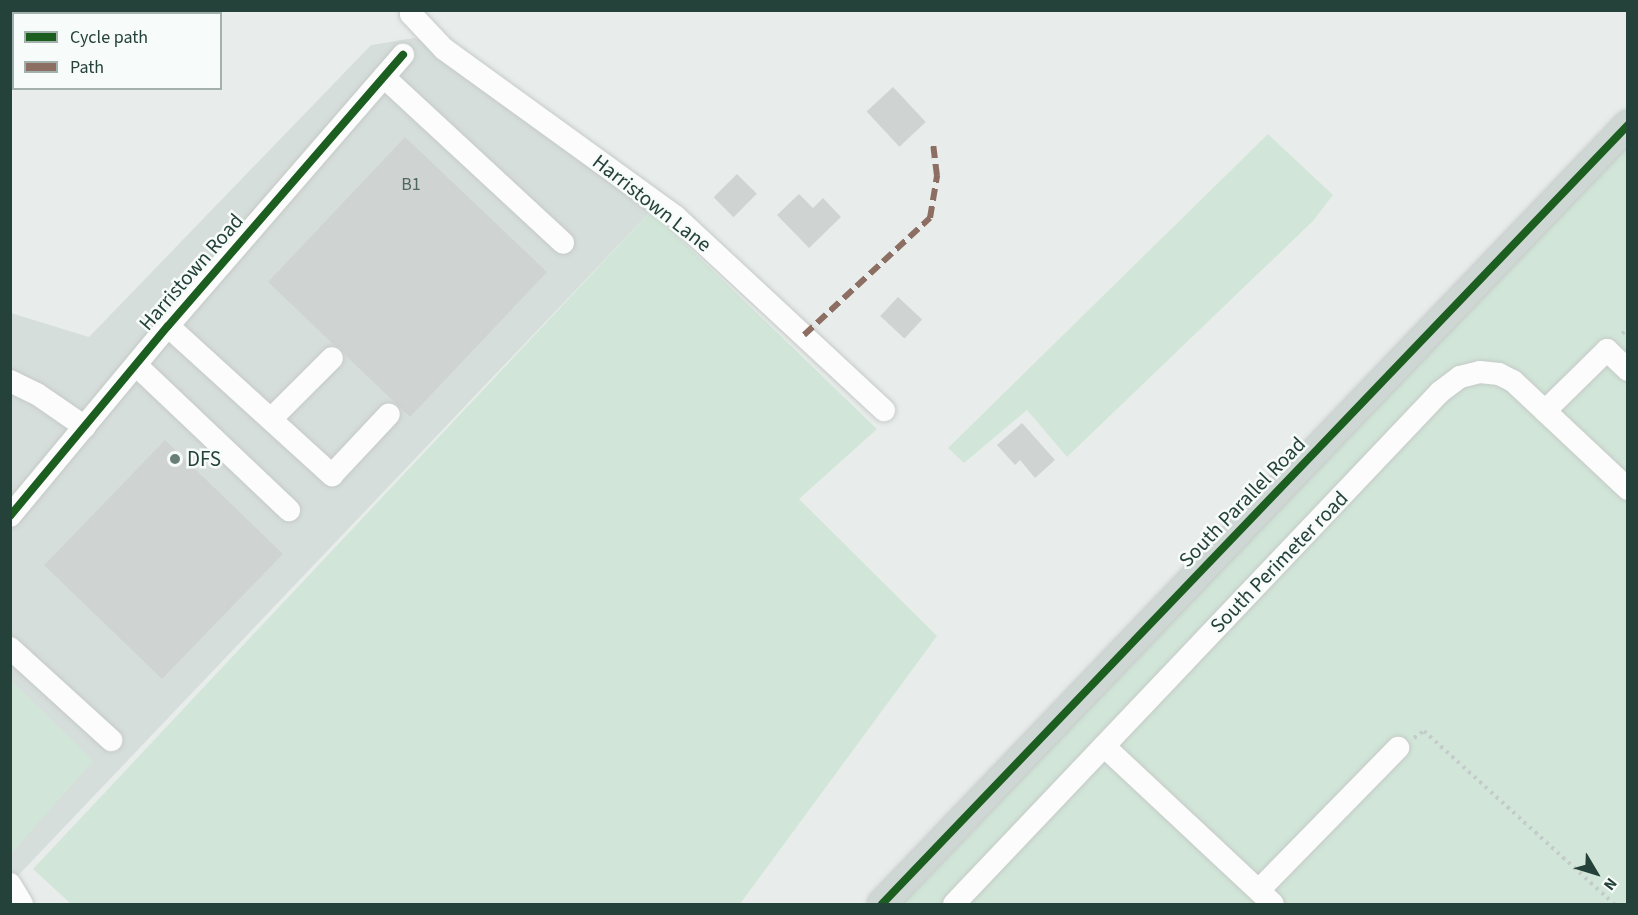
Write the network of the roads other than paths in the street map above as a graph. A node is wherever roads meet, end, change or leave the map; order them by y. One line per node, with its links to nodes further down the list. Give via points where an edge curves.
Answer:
1 (412, 12): 11 (street, Harristown Lane, via 444,49 676,217)
2 (403, 55): 3 (street, Harristown Road)
3 (384, 77): 5 (street); 6 (street, Harristown Road)
4 (1628, 125): 26 (main road, South Parallel Road)
5 (563, 243)
6 (168, 326): 8 (street, Harristown Road); 14 (street)
7 (332, 358): 14 (street)
8 (136, 365): 15 (street, Harristown Road); 17 (street)
9 (1628, 370): 12 (street, via 1607,350)
10 (10, 381): 15 (street, via 37,394)
11 (885, 410)
12 (1545, 411): 16 (street, South Perimeter road); 21 (street, South Perimeter road, via 1513,381 1499,374 1480,372 1460,377)
13 (389, 414): 14 (street, via 333,475)
14 (270, 419)
15 (85, 427): 18 (street, Harristown Road)
16 (1628, 489)
17 (289, 510)
18 (10, 516)
19 (10, 648): 20 (street)
20 (111, 740)
21 (1104, 746): 24 (street); 27 (street, South Perimeter road)
22 (1398, 748): 24 (street)
23 (10, 884): 25 (street)
24 (1266, 897)
25 (22, 904)
26 (882, 904)
27 (954, 904)

